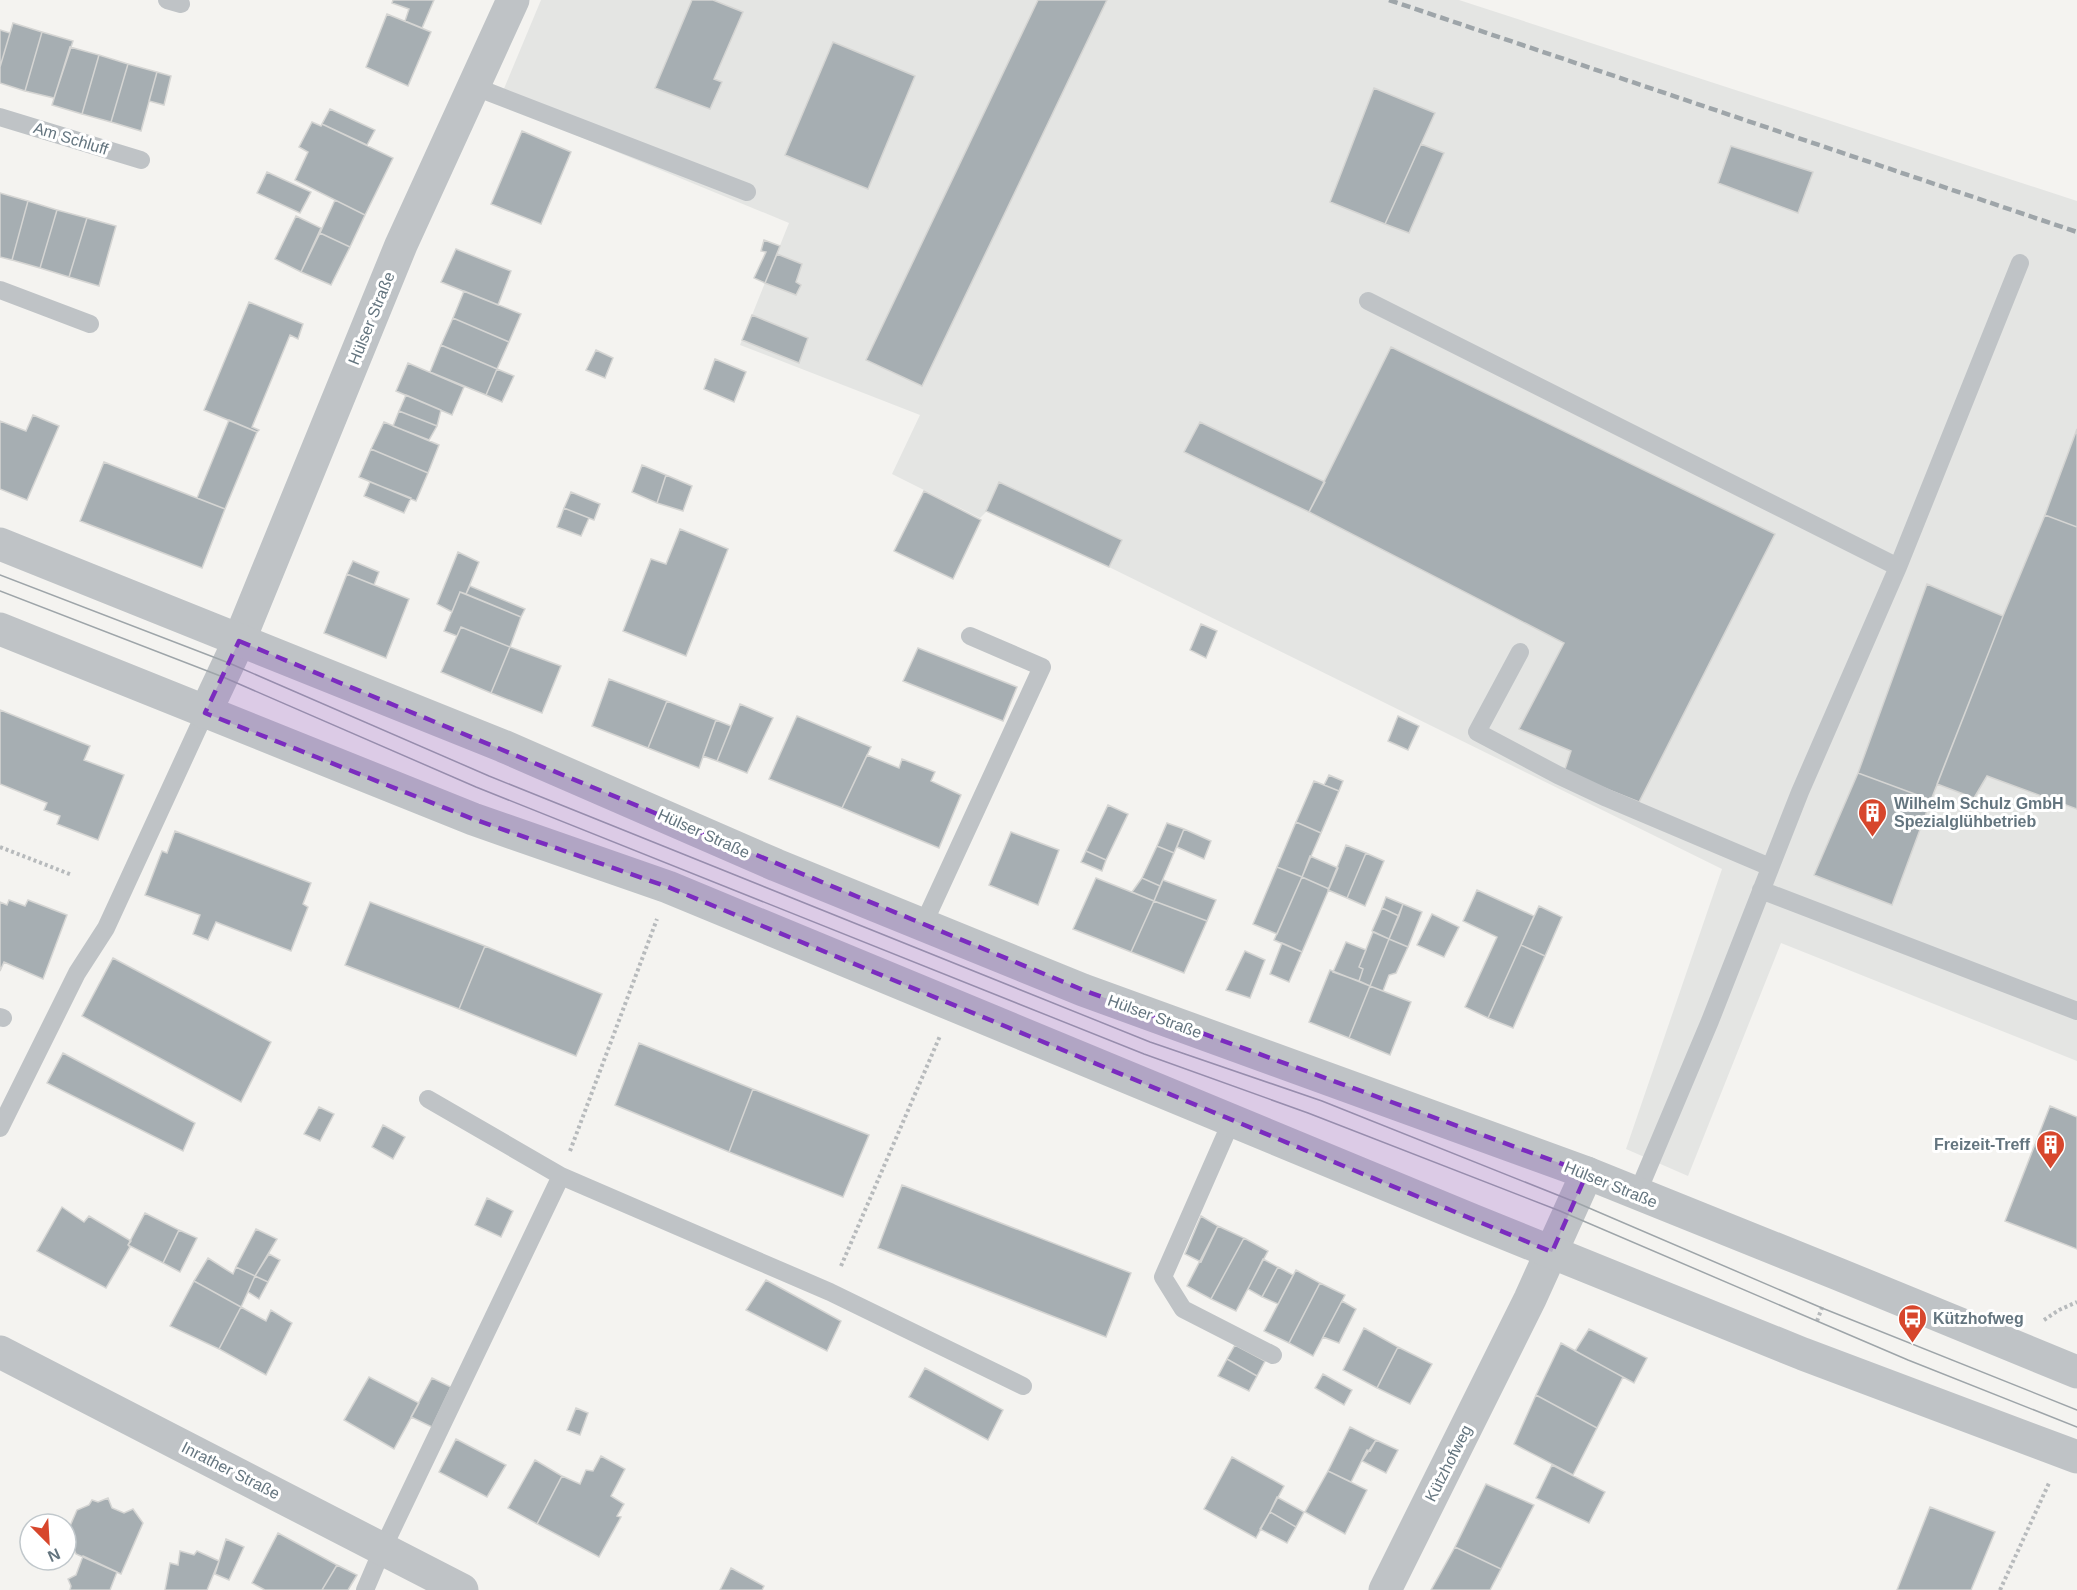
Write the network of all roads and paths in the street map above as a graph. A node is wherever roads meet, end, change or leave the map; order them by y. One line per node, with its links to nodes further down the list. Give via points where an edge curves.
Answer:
1 (513, 0): 2 (street, Hülser Straße)
2 (473, 86): 5 (lane); 14 (street, Hülser Straße, via 401,245)
3 (0, 117): 4 (lane, Am Schluff)
4 (141, 160)
5 (747, 192)
6 (2020, 263): 11 (lane)
7 (0, 290): 9 (lane)
8 (1368, 301): 11 (lane)
9 (90, 324)
10 (0, 544): 14 (street, Hülser Straße)
11 (1898, 567): 18 (lane)
12 (0, 629): 16 (street)
13 (970, 636): 22 (lane, via 1042,668)
14 (239, 641): 16 (street, Hülser Straße); 22 (street, Hülser Straße, via 503,746)
15 (1520, 652): 18 (lane, via 1477,732 1607,798)
16 (205, 713): 20 (street, via 473,819); 27 (lane, via 106,928 76,973)
17 (0, 847): 19 (path)
18 (1770, 867): 21 (lane)
19 (72, 875)
20 (668, 887): 23 (street); 29 (path)
21 (1761, 890): 24 (lane); 30 (lane)
22 (923, 925): 28 (street, Hülser Straße, via 1083,990)
23 (954, 1004): 26 (street); 33 (path)
24 (2077, 1011)
25 (428, 1100): 29 (lane)
26 (1232, 1120): 31 (street); 38 (lane, via 1163,1277 1183,1309)
27 (0, 1128)
28 (1587, 1173): 30 (street, Hülser Straße); 31 (street, Kützhofweg)
29 (561, 1176): 33 (lane); 42 (lane)
30 (1637, 1194): 32 (street, Hülser Straße)
31 (1552, 1252): 37 (street); 45 (street, Kützhofweg)
32 (1838, 1274): 37 (path); 39 (street, Hülser Straße)
33 (830, 1292): 40 (lane)
34 (2077, 1302): 35 (path)
35 (2044, 1320)
36 (0, 1352): 42 (street, Inrather Straße)
37 (1803, 1354): 41 (street)
38 (1273, 1355)
39 (2077, 1372)
40 (1023, 1386)
41 (2070, 1455): 46 (path)
42 (383, 1548): 43 (lane); 44 (street, Inrather Straße)
43 (365, 1590)
44 (462, 1590)
45 (1384, 1590)
46 (2000, 1590)

